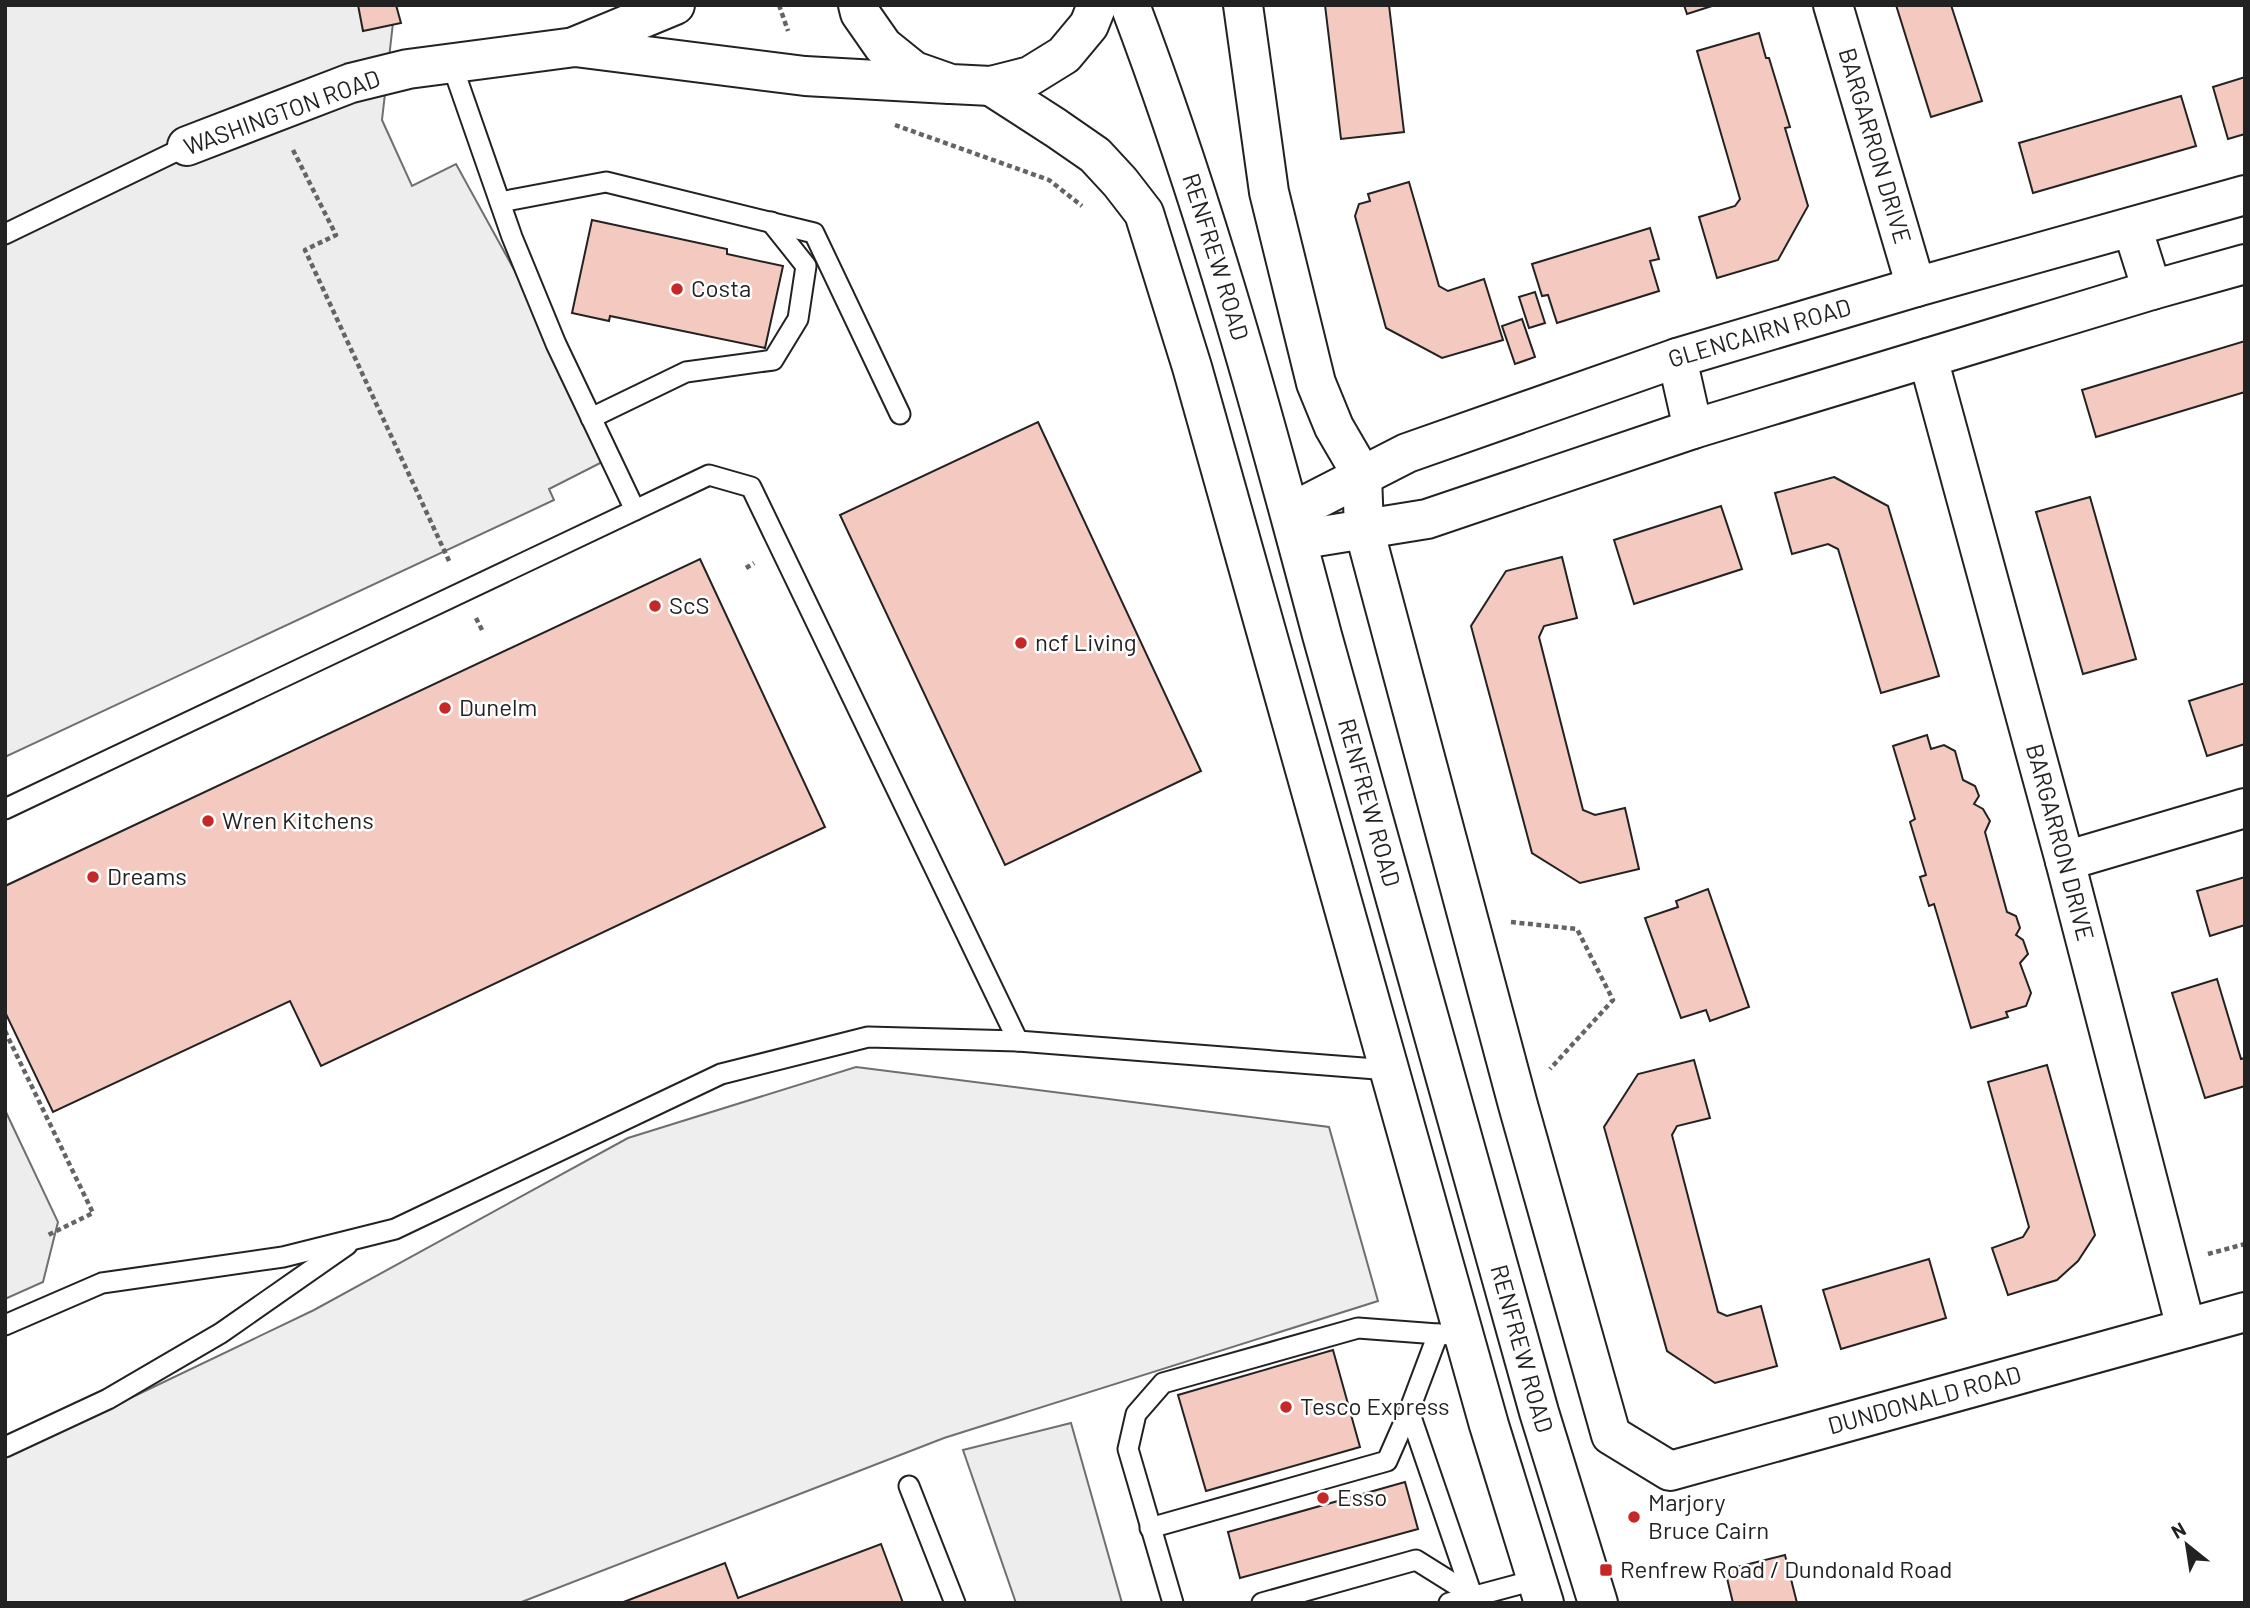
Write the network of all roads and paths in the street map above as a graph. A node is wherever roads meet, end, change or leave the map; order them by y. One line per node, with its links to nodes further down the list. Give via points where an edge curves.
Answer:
1 (675, 5): 7 (street, WASHINGTON ROAD)
2 (858, 5): 9 (street, via 883,46 914,71)
3 (1097, 5): 10 (street, via 1089,26 1064,55 1030,76)
4 (1130, 5): 30 (street, RENFREW ROAD, via 1219,268)
5 (1243, 5): 28 (street, via 1269,192 1310,358 1334,427)
6 (1833, 5): 21 (street, BARGARRON DRIVE)
7 (575, 47): 8 (street, WASHINGTON ROAD); 9 (street, WASHINGTON ROAD, via 806,76)
8 (451, 62): 12 (street, WASHINGTON ROAD, via 351,83); 15 (lane)
9 (951, 84): 10 (street, WASHINGTON ROAD)
10 (990, 86): 40 (street, via 1095,155 1144,212 1192,367)
11 (890, 123): 16 (path, via 1049,180)
12 (187, 146): 19 (lane, WASHINGTON ROAD)
13 (292, 148): 32 (path, via 336,234 305,250)
14 (2245, 195): 18 (street, GLENCAIRN ROAD)
15 (500, 202): 17 (lane, via 607,181); 26 (lane, via 556,344)
16 (1089, 212)
17 (771, 222): 25 (lane, via 814,233); 26 (lane, via 806,265 798,319 773,360 686,372)
18 (2132, 227): 21 (street, GLENCAIRN ROAD); 22 (street)
19 (5, 234)
20 (2245, 264): 22 (street)
21 (1916, 287): 23 (street, GLENCAIRN ROAD)
22 (2152, 290): 24 (street)
23 (1677, 358): 27 (street); 28 (street, GLENCAIRN ROAD, via 1407,453)
24 (1928, 358): 27 (street); 36 (street, BARGARRON DRIVE)
25 (900, 414)
26 (592, 418): 29 (lane)
27 (1693, 429): 31 (street, via 1427,519)
28 (1362, 475): 30 (street, GLENCAIRN ROAD); 31 (street)
29 (635, 510): 32 (lane); 39 (lane, via 709,475 751,487)
30 (1294, 526): 31 (street); 58 (street, RENFREW ROAD, via 1535,1398)
31 (1364, 529): 37 (street)
32 (464, 592): 33 (path); 35 (lane)
33 (482, 630)
34 (2245, 808): 36 (street)
35 (5, 809)
36 (2065, 861): 46 (street, BARGARRON DRIVE)
37 (1468, 918): 41 (street); 41 (path, via 1577,929 1613,1000)
38 (5, 1031): 42 (path, via 93,1213)
39 (1018, 1041): 40 (lane); 43 (lane, via 868,1037 720,1074 395,1229)
40 (1389, 1070): 47 (street)
41 (1518, 1105): 46 (street, DUNDONALD ROAD, via 1611,1435 1670,1471)
42 (48, 1235)
43 (356, 1239): 45 (lane, via 283,1257 102,1283); 49 (lane, via 221,1333 108,1399)
44 (2245, 1312): 46 (street, DUNDONALD ROAD)
45 (5, 1325)
46 (2186, 1328)
47 (1451, 1335): 48 (lane); 51 (lane, via 1357,1328 1163,1383 1136,1414 1128,1449); 52 (street)
48 (1409, 1411): 51 (lane, via 1387,1461); 53 (lane)
49 (5, 1447)
50 (909, 1486): 54 (lane)
51 (1150, 1528): 55 (lane)
52 (1539, 1592): 53 (lane)
53 (1472, 1595): 56 (lane, via 1416,1560); 57 (lane)
54 (955, 1603)
55 (1173, 1603)
56 (1262, 1603)
57 (1449, 1603)
58 (1598, 1603)

